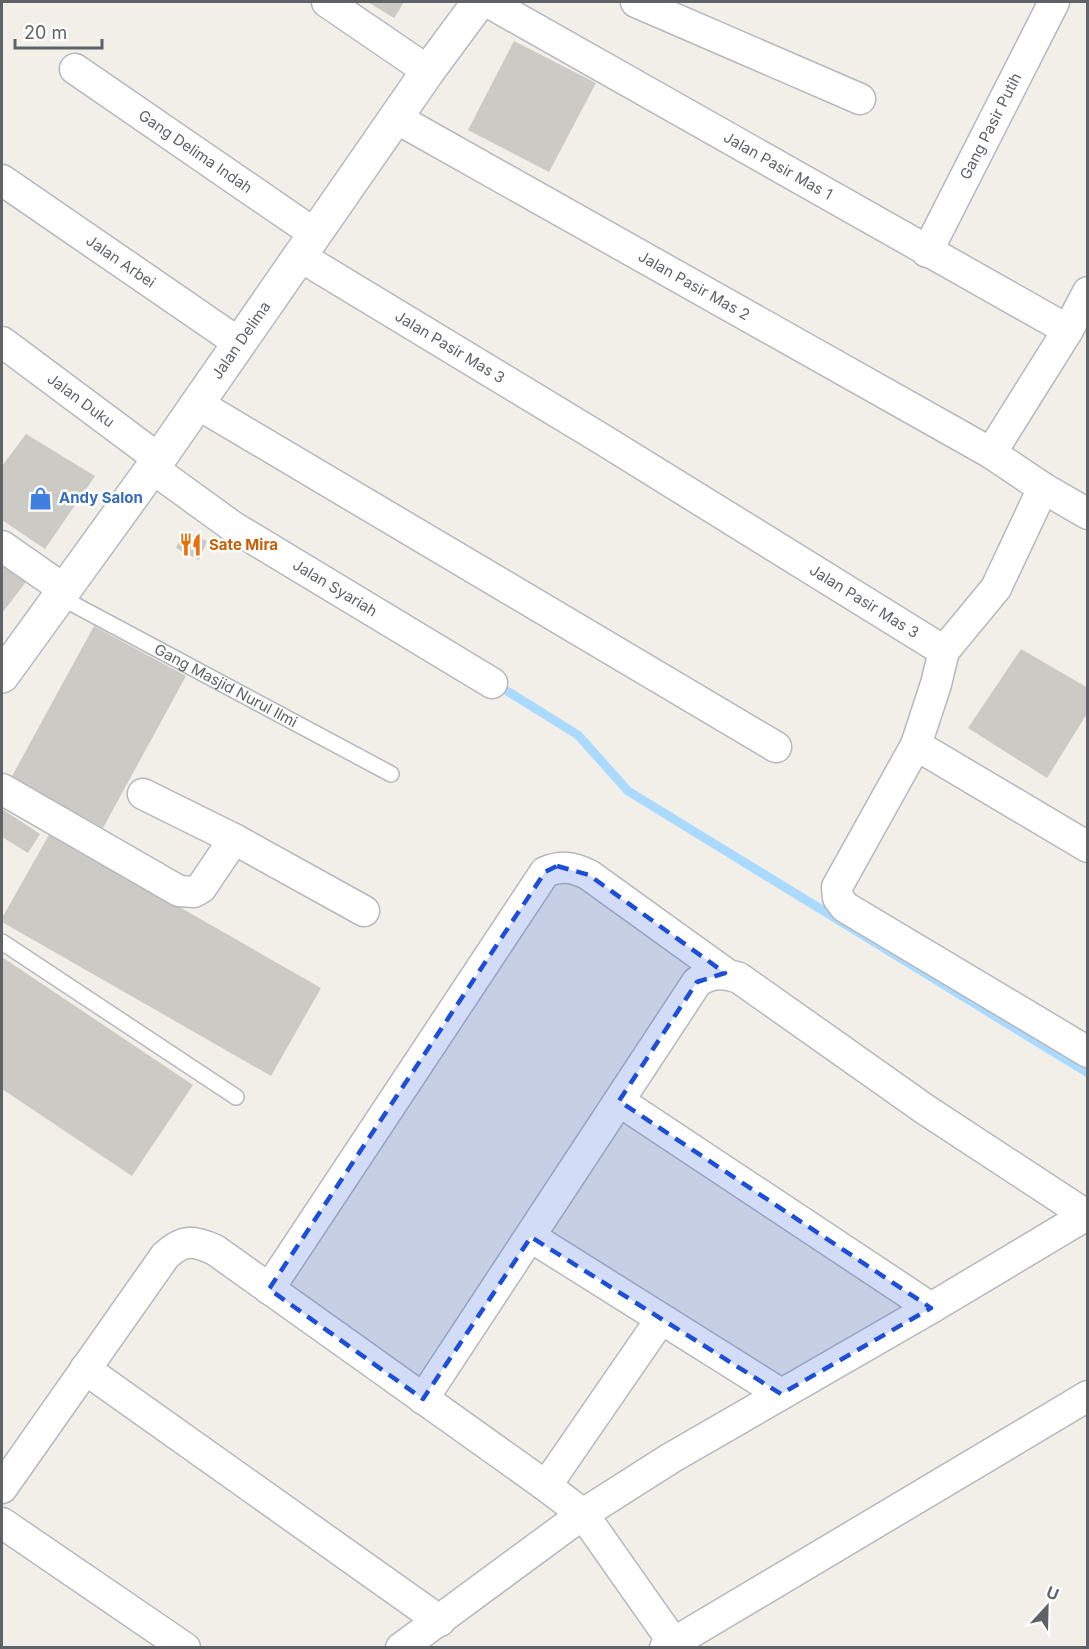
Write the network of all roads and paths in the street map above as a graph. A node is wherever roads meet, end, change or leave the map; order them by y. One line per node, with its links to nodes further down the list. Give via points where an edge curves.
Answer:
1 (327, 2): 7 (street)
2 (478, 2): 7 (main road, Jalan Delima)
3 (488, 2): 12 (street, Jalan Pasir Mas 1)
4 (636, 2): 8 (street)
5 (1054, 2): 12 (street, Gang Pasir Putih)
6 (75, 69): 11 (street, Gang Delima Indah)
7 (428, 70): 9 (main road, Jalan Delima)
8 (860, 99)
9 (396, 118): 11 (main road, Jalan Delima); 18 (street, Jalan Pasir Mas 2)
10 (2, 180): 16 (street, Jalan Arbei)
11 (308, 246): 16 (main road, Jalan Delima); 24 (street, Jalan Pasir Mas 3, via 605,441)
12 (927, 252): 14 (street, Jalan Pasir Mas 1)
13 (1088, 292): 14 (street)
14 (1068, 330): 18 (street)
15 (2, 342): 19 (street, Jalan Duku)
16 (239, 343): 17 (main road, Jalan Delima)
17 (196, 403): 19 (main road, Jalan Delima); 28 (street)
18 (991, 453): 20 (street, Jalan Pasir Mas 2)
19 (156, 464): 23 (main road, Jalan Delima); 26 (street, Jalan Syariah, via 232,526)
20 (1043, 488): 21 (street, Jalan Pasir Mas 2); 24 (street, via 996,588)
21 (1088, 514)
22 (2, 546): 23 (street)
23 (62, 594): 25 (main road, Jalan Delima); 29 (lane, Gang Masjid Nurul Ilmi)
24 (944, 651): 27 (street)
25 (2, 676)
26 (492, 683)
27 (916, 745): 33 (street); 37 (street, via 837,887 838,898 845,907)
28 (776, 747)
29 (391, 774)
30 (2, 789): 32 (street, via 187,893 207,883)
31 (143, 794): 32 (street)
32 (234, 839): 34 (street)
33 (1088, 847)
34 (364, 911)
35 (2, 942): 38 (lane)
36 (725, 973): 39 (street, via 708,975 697,982); 40 (street, via 752,987 926,1110); 42 (street, via 589,875 574,867 557,866 544,872)
37 (1088, 1052)
38 (236, 1098)
39 (619, 1101): 41 (street); 43 (street)
40 (1087, 1215): 43 (street)
41 (531, 1236): 44 (street); 48 (street)
42 (269, 1289): 45 (street, via 198,1243 176,1246); 48 (street)
43 (931, 1308): 46 (street)
44 (661, 1319): 46 (street); 49 (street)
45 (85, 1369): 50 (street); 53 (street)
46 (781, 1394): 51 (street)
47 (1088, 1396): 54 (street)
48 (423, 1399): 49 (street)
49 (546, 1486): 51 (street)
50 (2, 1488)
51 (583, 1514): 53 (street); 54 (street)
52 (2, 1523): 55 (street)
53 (440, 1621): 56 (street)
54 (669, 1645)
55 (186, 1647)
56 (401, 1647)

